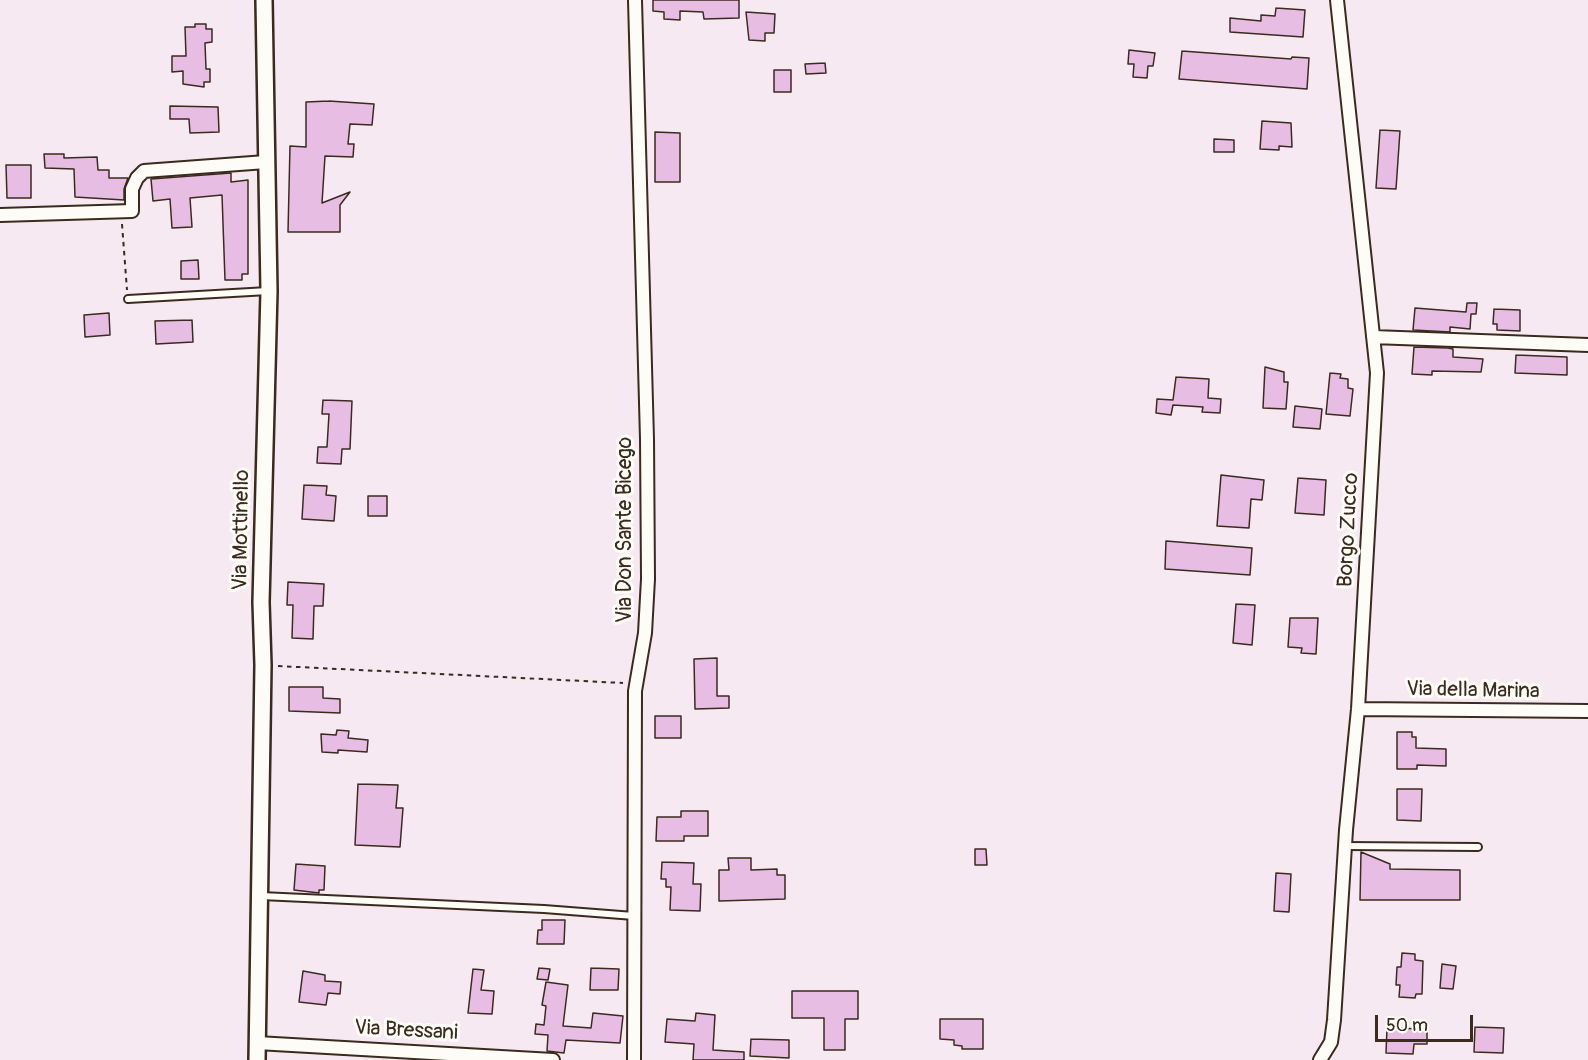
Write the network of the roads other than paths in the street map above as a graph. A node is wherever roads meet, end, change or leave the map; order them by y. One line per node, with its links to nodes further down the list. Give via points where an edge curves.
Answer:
1 (264, 0): 4 (street, Via Mottinello)
2 (635, 0): 15 (street, Via Don Sante Bicego, via 648,567 645,633 637,683)
3 (1337, 0): 8 (street, Borgo Zucco)
4 (267, 162): 5 (street, via 144,171 132,189 132,211); 6 (street, Via Mottinello)
5 (0, 215)
6 (269, 291): 7 (lane); 14 (street, Via Mottinello)
7 (128, 299)
8 (1373, 338): 9 (street); 10 (street, Borgo Zucco, via 1377,373)
9 (1588, 345)
10 (1358, 709): 11 (street, Via della Marina); 12 (street, Borgo Zucco)
11 (1588, 711)
12 (1345, 846): 13 (lane); 20 (street, Borgo Zucco, via 1334,1020 1331,1042)
13 (1478, 847)
14 (260, 896): 15 (lane); 16 (street, Via Mottinello)
15 (634, 916): 19 (street, Via Don Sante Bicego)
16 (257, 1043): 17 (street, Via Mottinello); 18 (street, Via Bressani)
17 (257, 1060)
18 (553, 1060)
19 (634, 1060)
20 (1320, 1060)

